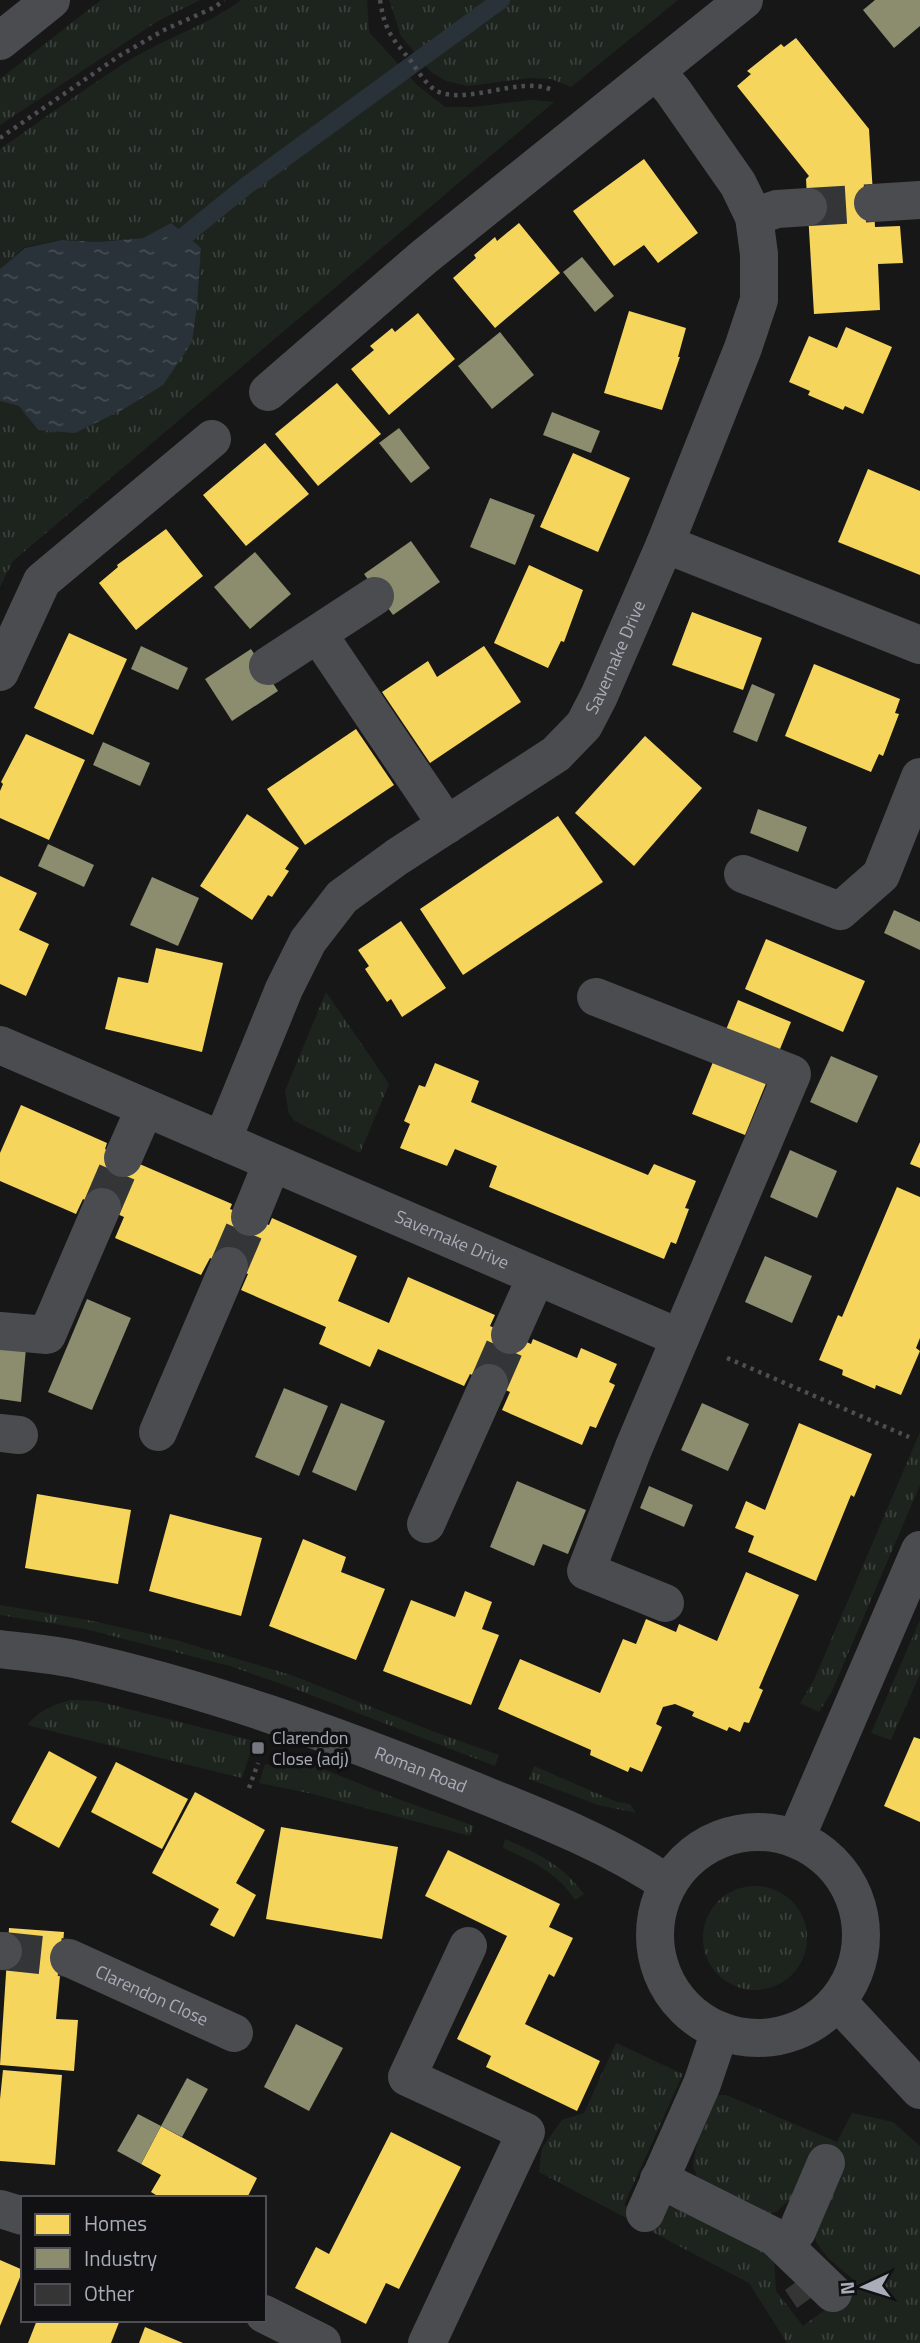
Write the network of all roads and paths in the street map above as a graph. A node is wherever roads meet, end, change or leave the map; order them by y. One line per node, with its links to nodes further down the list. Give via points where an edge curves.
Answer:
1 (51, 0): 5 (street)
2 (224, 0): 8 (path, via 119,56)
3 (380, 0): 7 (path, via 384,25 435,90 456,95 546,88 566,97)
4 (744, 0): 6 (street)
5 (0, 41)
6 (656, 71): 7 (street); 12 (street, Savernake Drive, via 738,184)
7 (586, 129): 13 (street, via 424,257)
8 (0, 138)
9 (920, 200): 10 (street)
10 (873, 203)
11 (807, 207): 12 (street)
12 (754, 217): 15 (street, Savernake Drive, via 759,300)
13 (268, 392)
14 (212, 439): 20 (street, via 42,582)
15 (665, 544): 18 (street); 22 (street, Savernake Drive, via 584,725 556,754)
16 (375, 596): 17 (street)
17 (318, 634): 19 (street); 22 (street)
18 (920, 645)
19 (268, 666)
20 (0, 672)
21 (920, 777): 23 (street, via 880,875 840,911)
22 (447, 825): 27 (street, Savernake Drive, via 342,897 308,941)
23 (743, 874)
24 (596, 997): 36 (street, via 792,1074)
25 (0, 1045): 26 (street, Savernake Drive)
26 (145, 1108): 27 (street, Savernake Drive); 28 (street)
27 (222, 1141): 29 (street, Savernake Drive)
28 (123, 1157)
29 (272, 1163): 31 (street); 33 (street, Savernake Drive)
30 (102, 1207): 34 (street, via 47,1335)
31 (250, 1217)
32 (229, 1266): 38 (street)
33 (536, 1277): 35 (street); 36 (street, Savernake Drive)
34 (0, 1331)
35 (510, 1335)
36 (680, 1338): 39 (path); 42 (street, via 586,1571)
37 (489, 1383): 40 (street)
38 (158, 1432)
39 (909, 1437)
40 (426, 1524)
41 (920, 1550): 46 (street)
42 (665, 1603)
43 (0, 1649): 47 (street, Roman Road, via 71,1658 162,1681 332,1735 634,1860)
44 (262, 1753): 45 (path)
45 (248, 1788)
46 (796, 1838): 47 (street, via 772,1832 741,1833 713,1842 688,1859); 50 (street, via 829,1858 848,1883 860,1912 862,1944 854,1975)
47 (668, 1884): 51 (street, via 656,1915 655,1950 666,1982 685,2010)
48 (468, 1946): 60 (street, via 407,2077 526,2132)
49 (69, 1958): 52 (street, Clarendon Close)
50 (838, 2002): 51 (street, via 812,2024 780,2037 746,2039); 53 (street)
51 (720, 2031): 57 (street, via 702,2084 652,2196 775,2237)
52 (234, 2033)
53 (920, 2090)
54 (825, 2162): 57 (street, via 797,2231)
55 (0, 2209): 56 (street)
56 (21, 2215)
57 (786, 2245): 58 (street)
58 (833, 2293)
59 (266, 2315): 61 (street)
60 (432, 2333)
61 (322, 2343)

